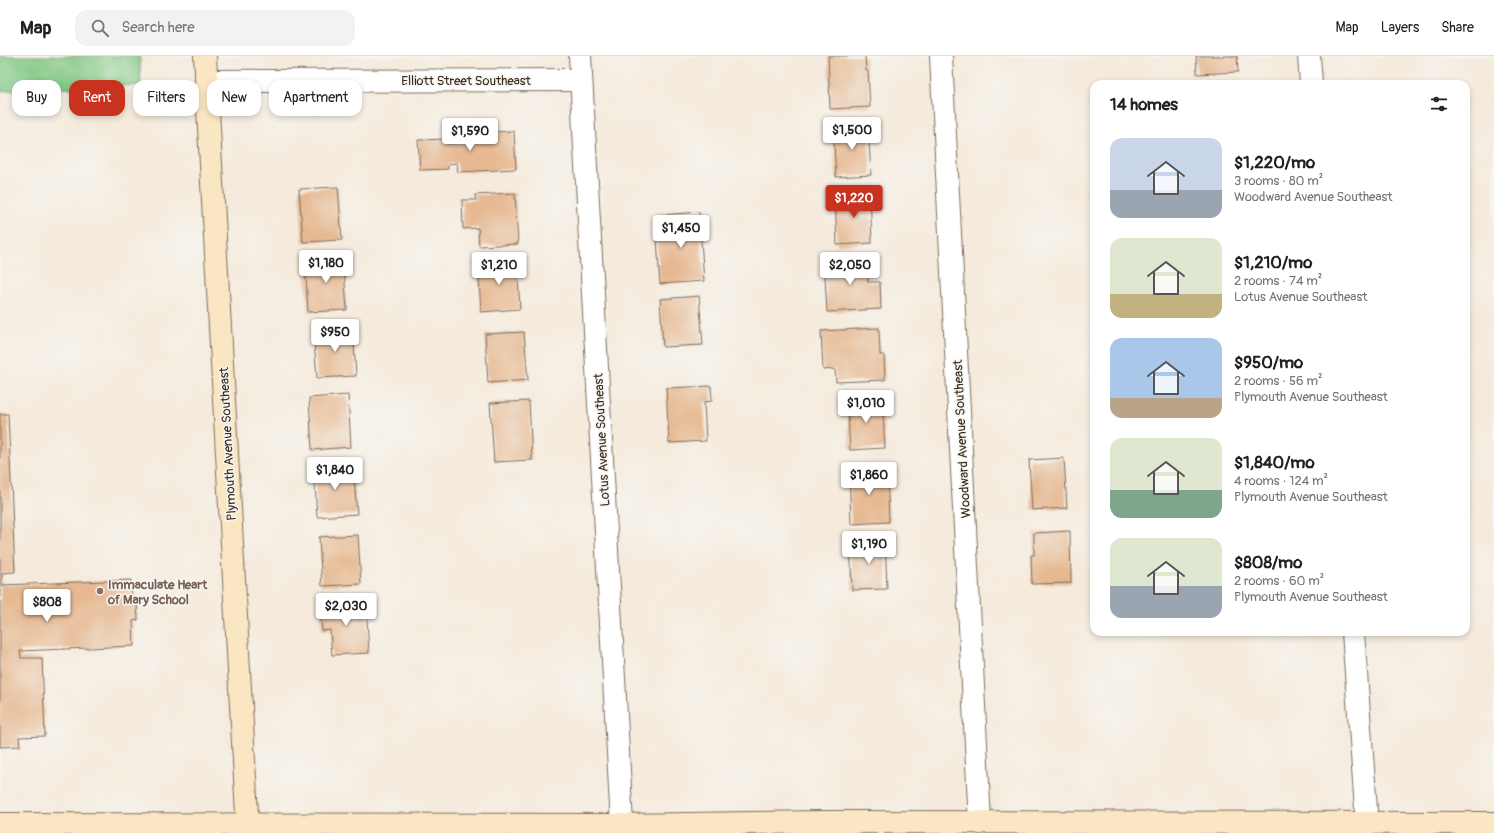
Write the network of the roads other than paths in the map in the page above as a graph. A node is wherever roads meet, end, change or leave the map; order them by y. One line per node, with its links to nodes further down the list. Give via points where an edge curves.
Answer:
1 (205, 56): 7 (main road, Plymouth Avenue Southeast)
2 (580, 56): 5 (street, Lotus Avenue Southeast)
3 (941, 56): 9 (street, Woodward Avenue Southeast)
4 (1309, 56): 6 (street)
5 (581, 80): 7 (street, Elliott Street Southeast); 13 (street, Lotus Avenue Southeast)
6 (1311, 80)
7 (206, 81): 15 (main road, Plymouth Avenue Southeast)
8 (1353, 636): 10 (street)
9 (980, 823): 10 (main road); 14 (main road)
10 (1367, 823): 11 (main road)
11 (1494, 823)
12 (0, 824): 15 (main road)
13 (622, 824): 14 (main road); 15 (main road)
14 (821, 828)
15 (248, 829)

